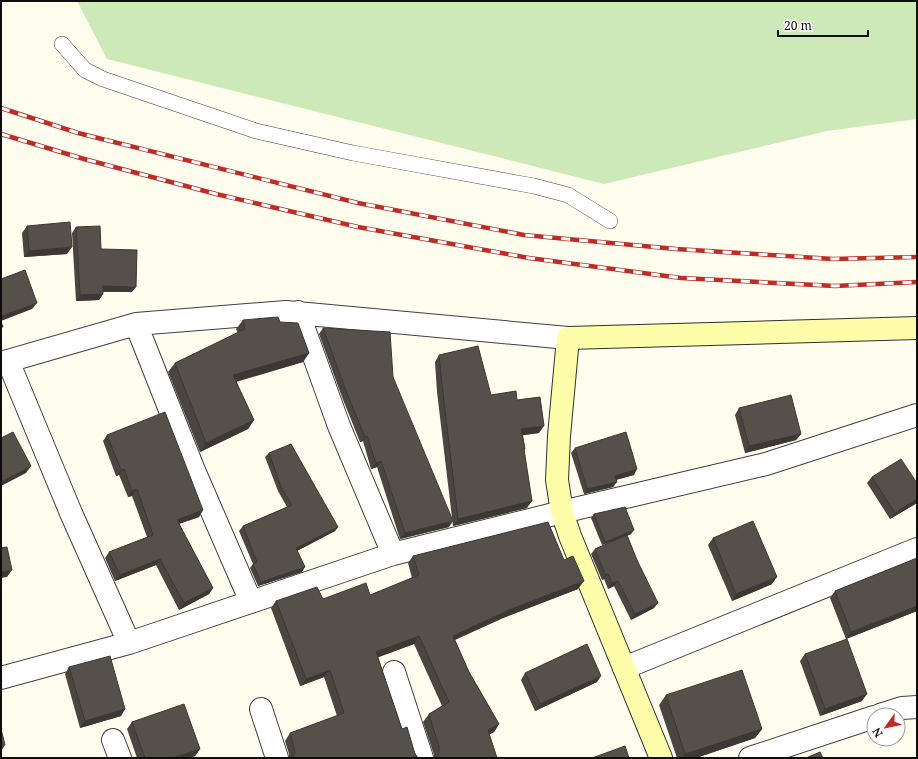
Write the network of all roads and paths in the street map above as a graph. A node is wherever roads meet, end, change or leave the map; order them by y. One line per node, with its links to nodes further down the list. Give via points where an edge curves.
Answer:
1 (62, 44): 2 (lane, via 85,70 103,80 249,128 353,153 534,186 568,195)
2 (610, 221)
3 (298, 312): 4 (street); 6 (street); 11 (street, via 339,426)
4 (136, 324): 7 (street); 12 (street, via 193,468)
5 (917, 328): 6 (street)
6 (568, 338): 9 (street, via 557,480)
7 (4, 362): 13 (street)
8 (917, 415): 9 (street, via 766,464)
9 (562, 512): 11 (street); 14 (street)
10 (917, 549): 14 (street)
11 (393, 554): 12 (street)
12 (251, 602): 13 (street)
13 (128, 643): 16 (street)
14 (624, 668): 23 (street)
15 (394, 672): 22 (street)
16 (1, 678)
17 (917, 707): 18 (street)
18 (906, 708)
19 (261, 709): 21 (street)
20 (866, 720): 24 (street)
21 (277, 758)
22 (422, 758)
23 (661, 758)
24 (750, 758)

